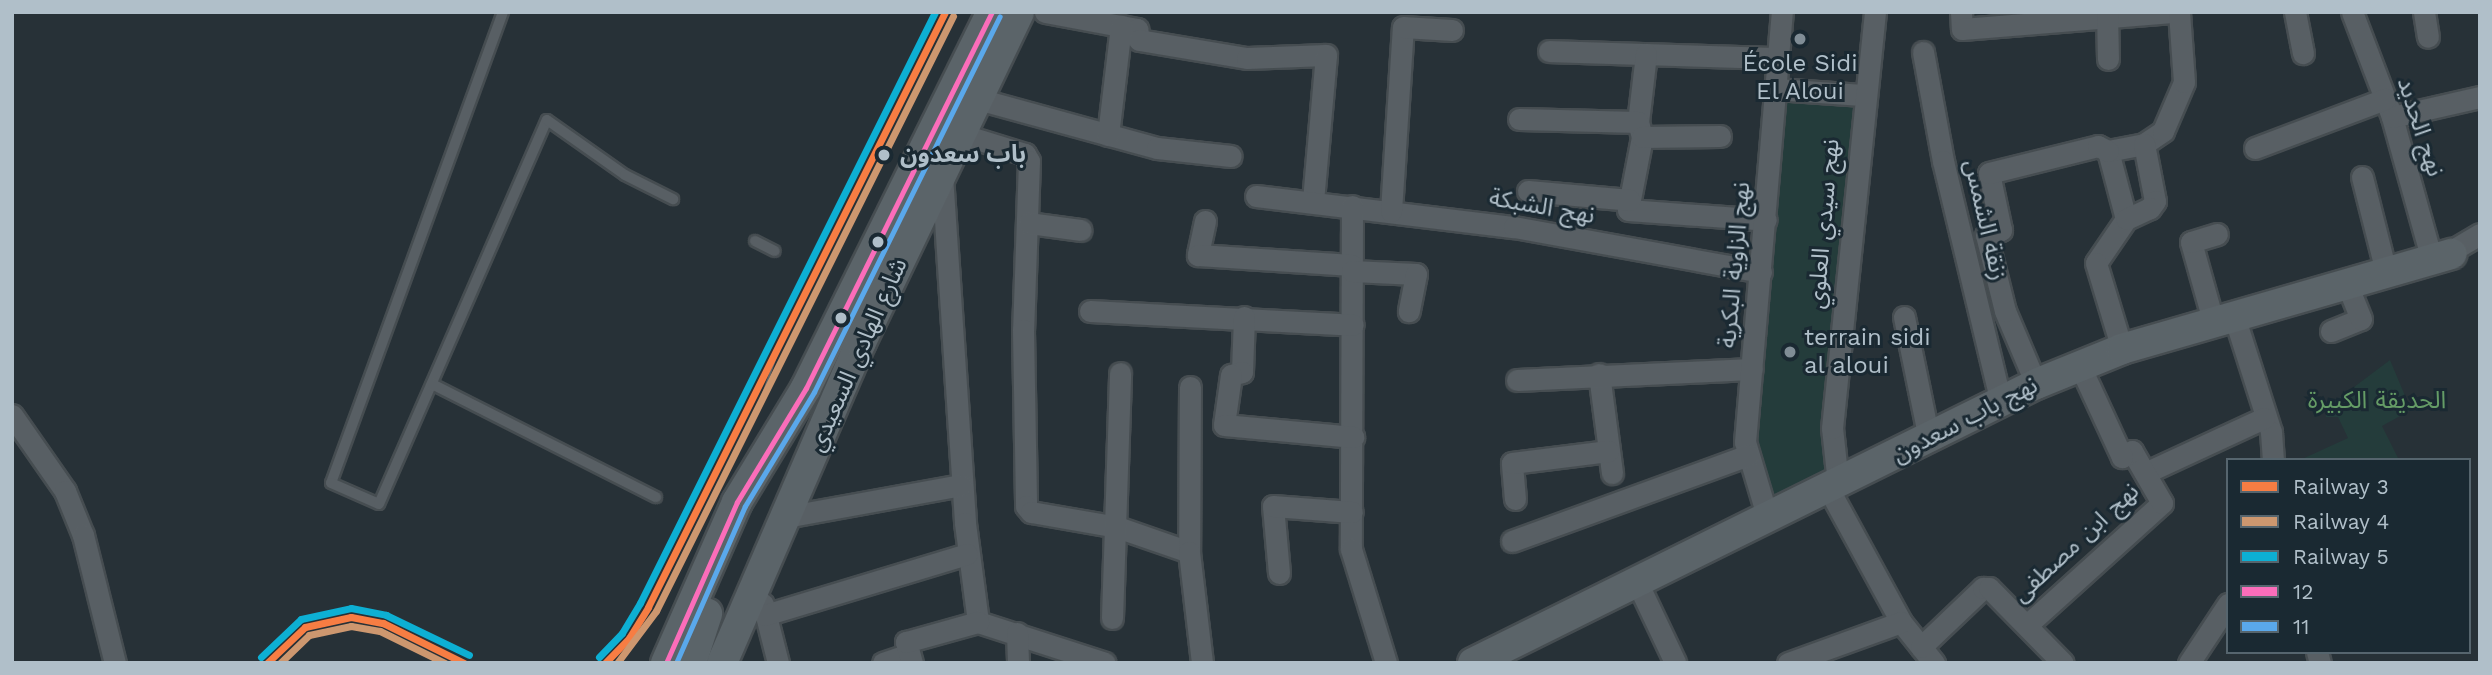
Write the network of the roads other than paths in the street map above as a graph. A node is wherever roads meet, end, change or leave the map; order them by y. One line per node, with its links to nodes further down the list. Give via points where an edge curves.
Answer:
1 (503, 12): 74 (lane, via 331,483 379,504)
2 (992, 12): 77 (main road, شارع الهادي السعيدي)
3 (1019, 12): 26 (main road, شارع الهادي السعيدي)
4 (1045, 12): 14 (street)
5 (1782, 12): 21 (street, نهج الزاوية البكرية)
6 (1875, 12): 24 (street, نهج سيدي العلوي)
7 (1961, 12): 13 (street, via 1962,29)
8 (2177, 12): 12 (street); 33 (street, via 2184,82 2163,131)
9 (2295, 12): 19 (street)
10 (2352, 12): 27 (street, نهج الحديد)
11 (2424, 12): 16 (street)
12 (2107, 15): 13 (street); 22 (street)
13 (2037, 18)
14 (1121, 26): 31 (street); 43 (street, via 1137,29 1139,40 1247,58 1326,55)
15 (1452, 30): 45 (street, via 1403,27)
16 (2428, 37)
17 (1549, 51): 20 (street)
18 (1923, 52): 78 (street, زنقة الشمس, via 1943,161)
19 (2303, 53)
20 (1646, 54): 21 (street); 29 (street)
21 (1778, 58): 23 (street, نهج الزاوية البكرية)
22 (2108, 59)
23 (1775, 89): 24 (street); 47 (street, نهج الزاوية البكرية)
24 (1863, 95): 89 (street, نهج سيدي العلوي, via 1832,428)
25 (2480, 97): 27 (street)
26 (978, 99): 30 (main road, شارع الهادي السعيدي); 31 (street)
27 (2389, 108): 34 (street); 55 (street, نهج الحديد)
28 (1519, 119): 29 (street)
29 (1640, 130): 32 (street); 42 (street)
30 (960, 134): 37 (main road, شارع الهادي السعيدي); 49 (street, via 1025,154 1029,161)
31 (1108, 135): 36 (street, via 1157,148)
32 (1720, 136)
33 (2144, 144): 35 (street); 46 (street, via 2155,201)
34 (2255, 148)
35 (2108, 151): 46 (street); 75 (street, via 2098,146 1989,173 2001,230 1986,235 2005,311)
36 (1231, 156)
37 (942, 173): 67 (main road, شارع الهادي السعيدي); 88 (street)
38 (2362, 177): 58 (street)
39 (1528, 191): 42 (street)
40 (1256, 196): 43 (street, نهج الشبكة)
41 (673, 200): 74 (lane, via 625,175 547,120)
42 (1630, 200): 47 (street, via 1628,210)
43 (1313, 202): 44 (street, نهج الشبكة)
44 (1352, 206): 45 (street, نهج الشبكة); 56 (street)
45 (1391, 211): 57 (street, نهج الشبكة, via 1514,227)
46 (2126, 219): 68 (street, via 2096,258)
47 (1766, 220): 57 (street, نهج الزاوية البكرية)
48 (1205, 221): 56 (street, via 1198,255)
49 (1029, 223): 50 (street); 95 (street, via 1023,330 1026,506 1031,512)
50 (1081, 230)
51 (2217, 234): 64 (street, via 2190,242)
52 (2480, 234): 55 (street, نهج باب سعدون)
53 (755, 241): 54 (lane)
54 (775, 251)
55 (2442, 257): 58 (main road, نهج باب سعدون)
56 (1352, 268): 61 (street, via 1416,274); 65 (street)
57 (1761, 272): 70 (street, نهج الزاوية البكرية)
58 (2386, 272): 59 (main road, نهج باب سعدون)
59 (2347, 284): 64 (main road, نهج باب سعدون); 66 (street, via 2361,319)
60 (1090, 311): 62 (street)
61 (1409, 311)
62 (1244, 317): 65 (street); 81 (street, via 1242,372 1231,375 1224,425)
63 (1904, 317): 82 (street)
64 (2225, 321): 68 (main road, نهج باب سعدون); 80 (street)
65 (1353, 325): 81 (street)
66 (2331, 331)
67 (861, 342): 93 (main road, شارع الهادي السعيدي); 117 (main road, via 807,439)
68 (2122, 349): 69 (main road, نهج باب سعدون)
69 (2080, 366): 75 (main road, نهج باب سعدون); 86 (street, نهج ابن مصطفى, via 2122,457 2132,451)
70 (1752, 369): 72 (street); 84 (street, نهج الزاوية البكرية, via 1745,442)
71 (1120, 373): 95 (street)
72 (1599, 374): 73 (street); 83 (street)
73 (1517, 380)
74 (432, 384): 90 (lane)
75 (2036, 384): 78 (main road, نهج باب سعدون)
76 (1190, 387): 97 (street)
77 (806, 388): 103 (main road); 114 (main road, شارع الهادي السعيدي, via 737,502)
78 (2000, 399): 82 (main road, نهج باب سعدون)
79 (12, 415): 113 (street, via 65,491 83,535)
80 (2264, 418): 85 (street); 86 (street)
81 (1353, 437): 92 (street)
82 (1929, 439): 89 (main road, نهج باب سعدون)
83 (1608, 451): 87 (street); 91 (street, via 1512,463)
84 (1748, 455): 94 (street, نهج الزاوية البكرية); 96 (street)
85 (2273, 458)
86 (2145, 472): 108 (street, نهج ابن مصطفى, via 2162,503)
87 (1612, 473)
88 (961, 485): 93 (street); 98 (street)
89 (1833, 485): 94 (main road, نهج باب سعدون); 107 (street)
90 (656, 497)
91 (1515, 499)
92 (1352, 512): 99 (street, via 1273,506); 124 (street, via 1351,549)
93 (785, 517): 100 (main road, شارع الهادي السعيدي)
94 (1768, 519): 101 (main road, نهج باب سعدون)
95 (1117, 527): 97 (street); 105 (street)
96 (1512, 541)
97 (1189, 552): 123 (street)
98 (967, 554): 104 (street); 106 (street)
99 (1279, 573)
100 (757, 578): 104 (street); 118 (main road, شارع الهادي السعيدي)
101 (1637, 582): 112 (street); 125 (main road, نهج باب سعدون)
102 (2226, 607): 128 (street)
103 (707, 614): 115 (main road); 116 (main road)
104 (765, 615): 119 (street)
105 (1112, 618)
106 (978, 622): 109 (street); 111 (street, via 906,642)
107 (1900, 622): 110 (street); 126 (street)
108 (2027, 625): 110 (street, via 1994,590 1983,588); 127 (street)
109 (1017, 633): 121 (street); 122 (street)
110 (1927, 655)
111 (910, 659): 120 (street)
112 (1675, 662)
113 (115, 663)
114 (666, 663)
115 (686, 663)
116 (691, 663)
117 (706, 663)
118 (722, 663)
119 (778, 663)
120 (883, 663)
121 (1018, 663)
122 (1105, 663)
123 (1202, 663)
124 (1386, 663)
125 (1473, 663)
126 (1788, 663)
127 (2063, 663)
128 (2189, 663)

